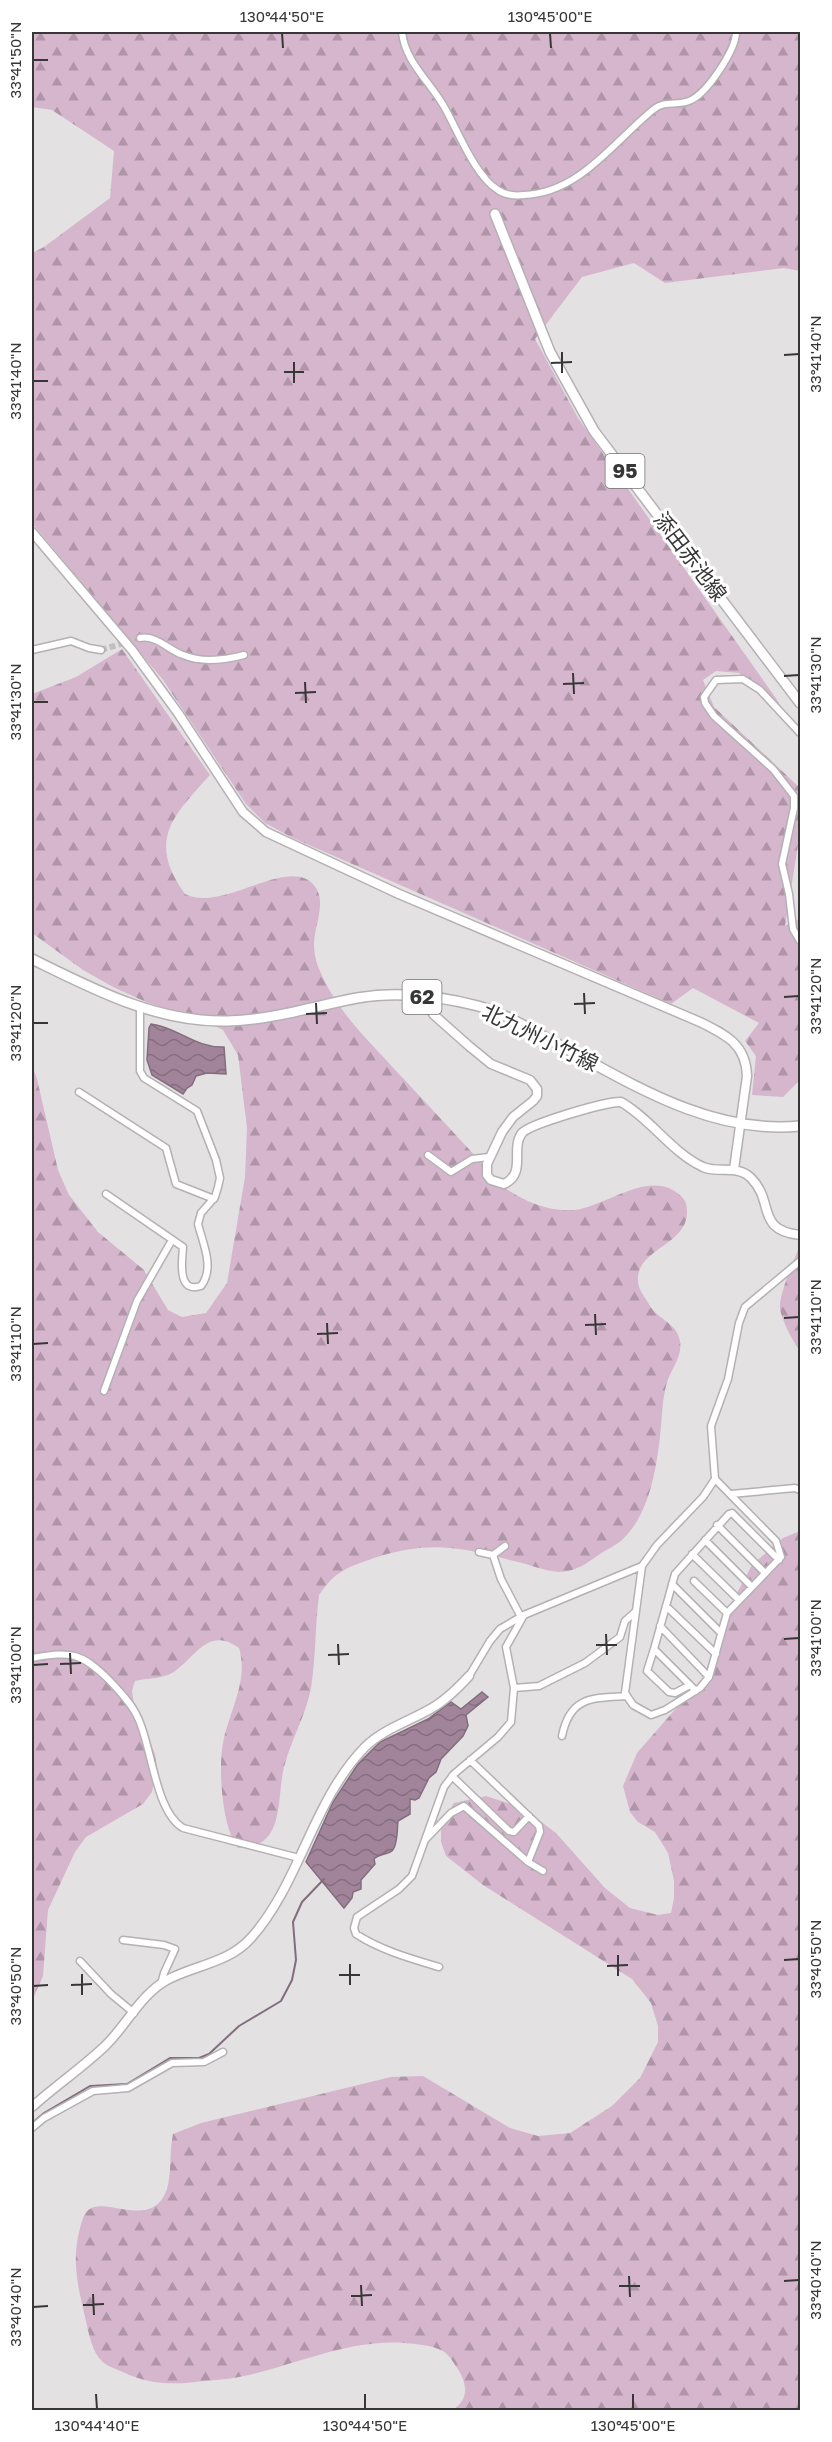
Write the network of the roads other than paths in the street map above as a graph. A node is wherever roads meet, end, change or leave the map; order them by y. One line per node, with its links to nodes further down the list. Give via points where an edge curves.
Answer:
1 (402, 32): 2 (street, via 411,62 439,97 477,167 497,190 513,196 536,195 567,184 662,103 688,102 699,95 731,52)
2 (736, 32)
3 (495, 214): 9 (main road, 添田赤池線 / 95, via 550,352 594,431)
4 (32, 532): 16 (street, via 132,650 243,812 266,832 399,894 724,1034 747,1061)
5 (140, 638): 8 (street, via 150,637 196,658)
6 (32, 650): 7 (street, via 71,640)
7 (101, 650)
8 (244, 655)
9 (801, 702)
10 (801, 733): 11 (street, via 760,690 743,679 716,680 704,697 714,716 773,769 794,796 782,864 793,929)
11 (801, 941)
12 (32, 959): 14 (main road, 北九州小竹線 / 62)
13 (423, 997): 14 (main road, 北九州小竹線 / 62, via 358,998 255,1020 180,1017); 16 (main road, 北九州小竹線 / 62, via 500,1014 671,1103); 19 (street, via 434,1015 491,1064 530,1080 537,1089 533,1101 513,1116 501,1132)
14 (140, 1008): 22 (street, via 140,1071 144,1078 197,1112 218,1168)
15 (79, 1092): 22 (street, via 166,1148 176,1184)
16 (740, 1124): 17 (main road, 北九州小竹線 / 62); 20 (street)
17 (801, 1126)
18 (428, 1155): 19 (street, via 451,1172 472,1159)
19 (489, 1157): 20 (street, via 491,1180 504,1184 517,1170 520,1139 528,1129 612,1101 628,1106 703,1167)
20 (734, 1169): 23 (street, via 754,1182 776,1229)
21 (106, 1194): 24 (street)
22 (214, 1199): 24 (street, via 198,1224 208,1262 201,1286 189,1287 184,1282 183,1247)
23 (801, 1235)
24 (172, 1240): 26 (street, via 137,1301)
25 (801, 1261): 27 (street, via 745,1307 728,1379 711,1426)
26 (104, 1391)
27 (715, 1479): 29 (street); 37 (street)
28 (801, 1490): 29 (street)
29 (731, 1494): 36 (street, via 776,1541)
30 (717, 1526): 31 (street); 36 (street, via 729,1514 735,1515); 38 (street)
31 (705, 1540): 34 (street); 41 (street)
32 (505, 1546): 35 (street)
33 (479, 1552): 35 (street)
34 (692, 1554): 40 (street, via 675,1574); 42 (street)
35 (493, 1556): 46 (street, via 501,1579)
36 (779, 1560): 38 (street)
37 (642, 1566): 44 (street); 46 (street)
38 (765, 1574): 41 (street)
39 (694, 1581): 45 (street)
40 (672, 1584): 43 (street); 48 (street)
41 (752, 1587): 42 (street)
42 (739, 1600): 45 (street)
43 (666, 1606): 47 (street); 50 (street)
44 (636, 1612): 55 (street, via 626,1622 620,1637 585,1663 539,1686); 57 (street)
45 (727, 1613): 48 (street)
46 (523, 1616): 52 (street, via 500,1629); 55 (street, via 506,1647)
47 (660, 1626): 49 (street); 53 (street)
48 (722, 1633): 50 (street)
49 (654, 1648): 54 (street); 54 (street, via 647,1671 669,1692)
50 (716, 1654): 53 (street)
51 (32, 1658): 63 (street, via 55,1654 80,1657 91,1662 118,1690 138,1717 164,1802 176,1824)
52 (469, 1676): 63 (street, via 434,1707 366,1746 326,1802)
53 (709, 1677): 56 (street)
54 (690, 1685): 56 (street)
55 (514, 1688): 59 (street, via 511,1722)
56 (696, 1690): 57 (street, via 656,1715 633,1705)
57 (626, 1696): 58 (street, via 586,1700 569,1715)
58 (562, 1736)
59 (470, 1760): 60 (street); 61 (street)
60 (452, 1776): 61 (street, via 509,1831 514,1832); 62 (street)
61 (529, 1816): 64 (street, via 540,1832)
62 (424, 1840): 64 (street, via 451,1813 464,1806); 68 (street, via 412,1876 357,1917 354,1928 364,1940)
63 (299, 1858): 69 (street, via 267,1918 249,1940 230,1954)
64 (528, 1862): 65 (street)
65 (543, 1871)
66 (123, 1940): 69 (street, via 175,1949)
67 (80, 1961): 70 (street)
68 (439, 1967)
69 (161, 1984): 70 (street)
70 (134, 2013): 72 (street, via 102,2049)
71 (223, 2052): 73 (street, via 204,2062 172,2063 128,2088 93,2091)
72 (32, 2108)
73 (32, 2128)

